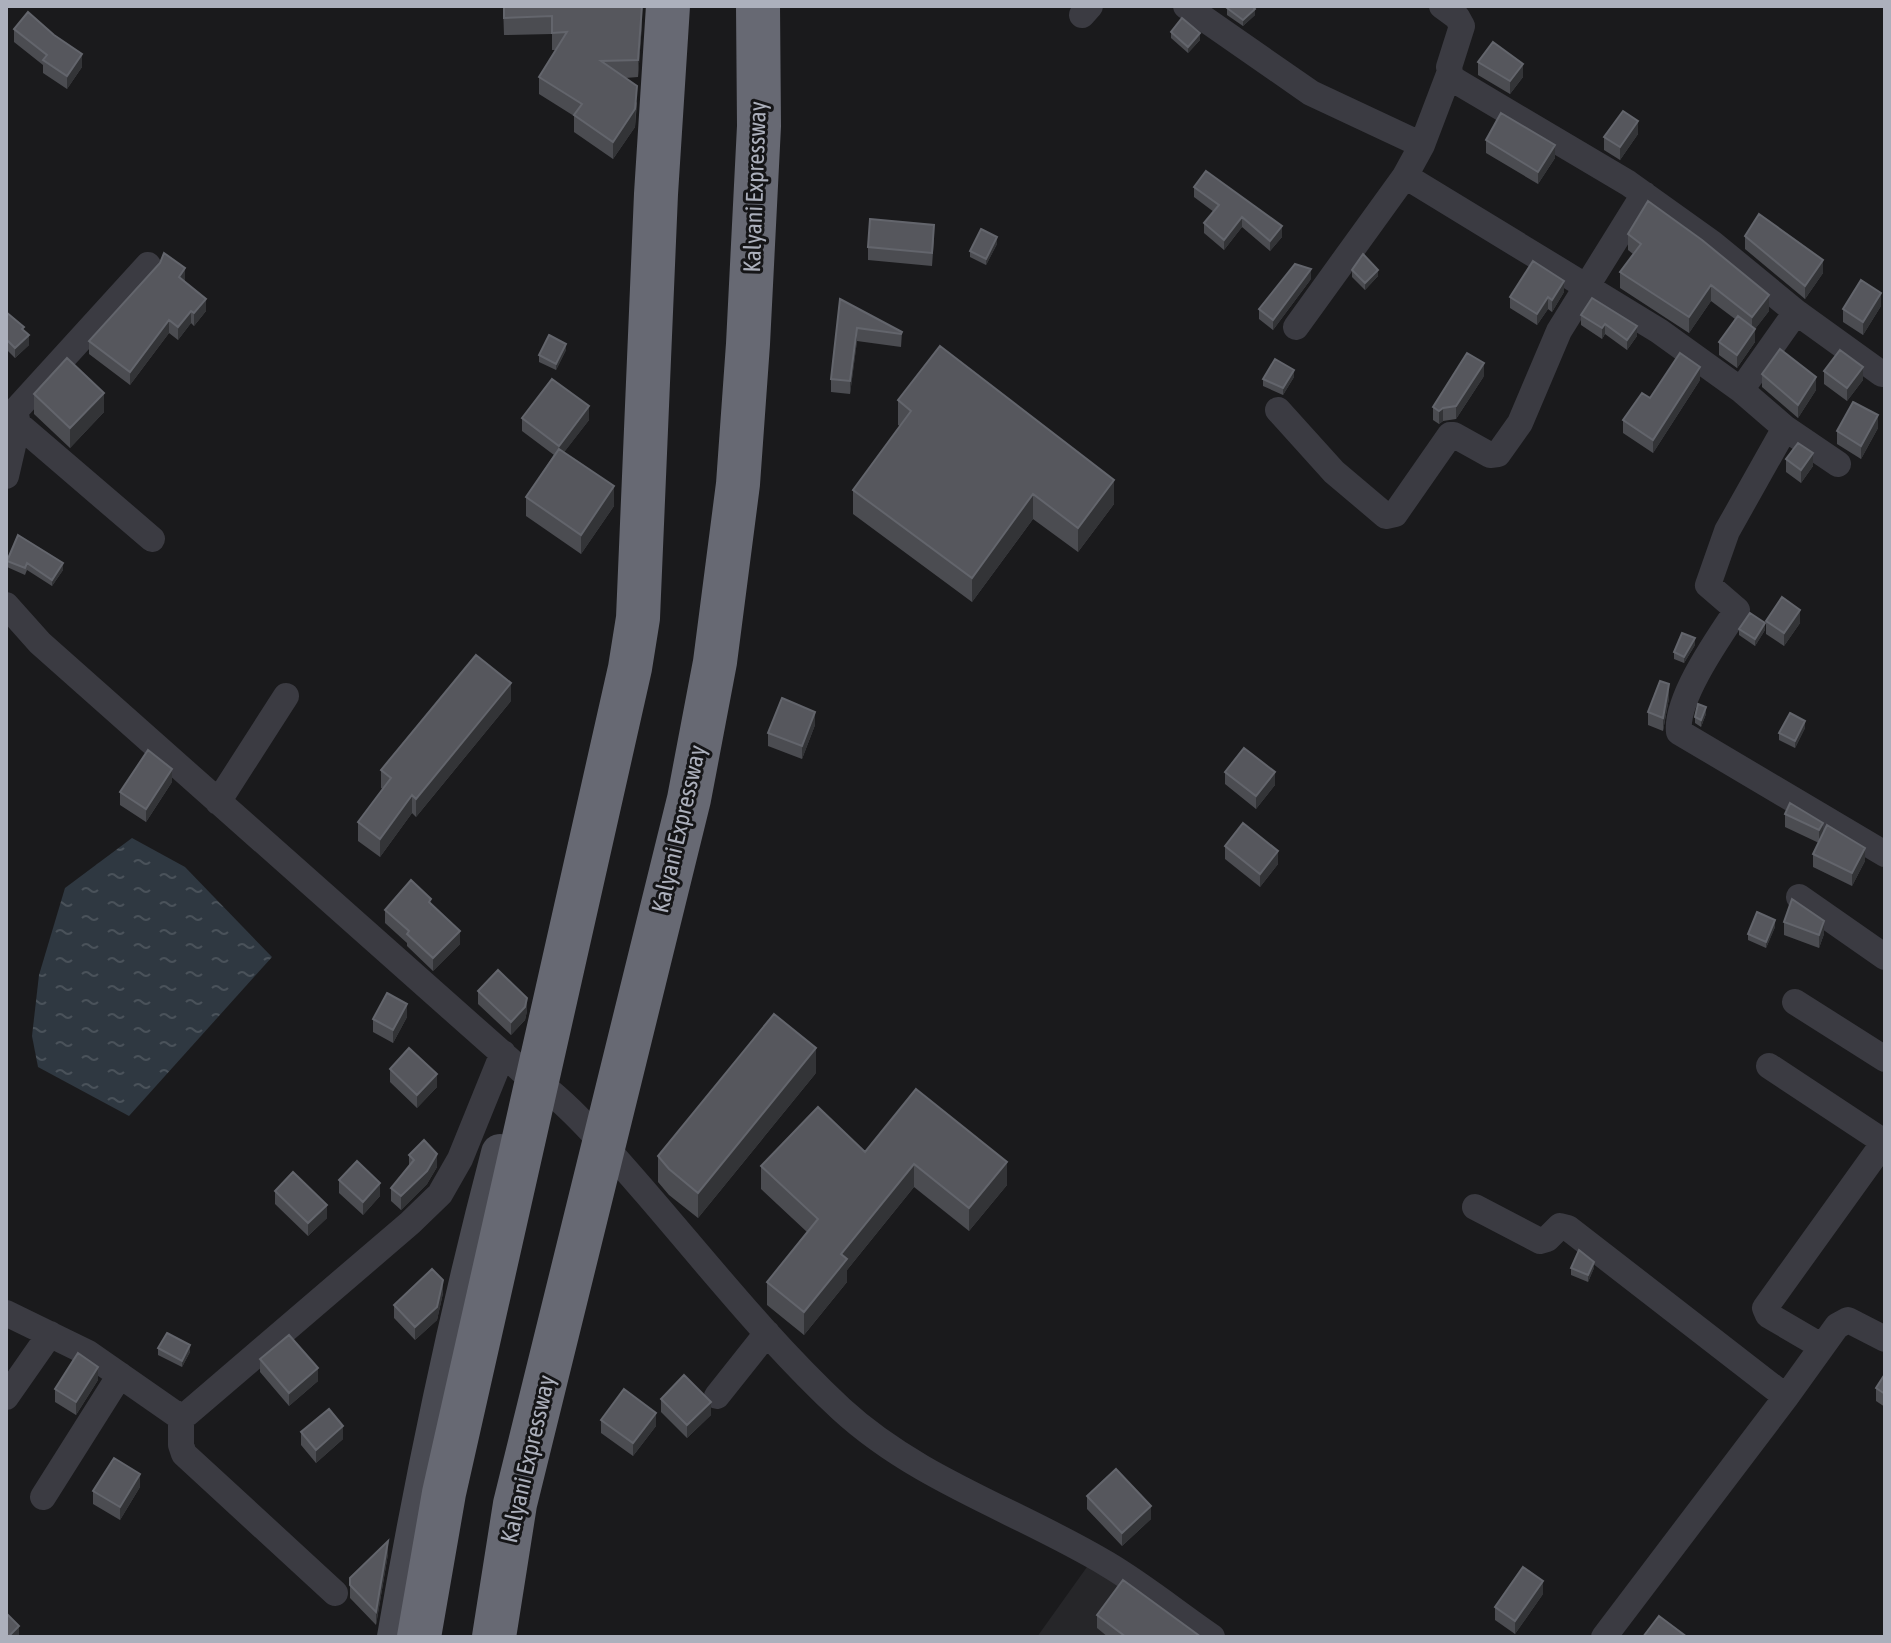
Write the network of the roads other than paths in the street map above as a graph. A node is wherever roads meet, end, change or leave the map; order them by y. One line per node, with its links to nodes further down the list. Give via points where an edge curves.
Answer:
1 (668, 6): 30 (highway, via 638,618 630,668)
2 (758, 6): 32 (highway, Kalyani Expressway, via 759,126 748,344 738,484 715,662 689,799)
3 (1186, 6): 6 (street, via 1311,93)
4 (1459, 11): 5 (street, via 1462,29)
5 (1449, 74): 6 (street); 8 (street)
6 (1422, 145): 7 (street)
7 (1405, 176): 10 (street); 12 (street)
8 (1644, 194): 10 (street); 11 (street)
9 (148, 265): 16 (street)
10 (1587, 286): 14 (street); 15 (street, via 1555,339 1516,430 1498,454 1450,435 1391,516 1334,472)
11 (1796, 312): 13 (street); 14 (street)
12 (1296, 327)
13 (1882, 374)
14 (1741, 390): 17 (street)
15 (1278, 410)
16 (13, 411): 19 (street); 20 (street)
17 (1785, 428): 18 (street); 24 (street, via 1717,558 1708,585 1737,610 1698,673 1679,732)
18 (1838, 464)
19 (6, 476)
20 (152, 539)
21 (6, 605): 23 (street, via 40,643)
22 (286, 696): 23 (street)
23 (218, 802): 30 (street)
24 (1885, 854)
25 (1799, 897): 26 (street)
26 (1885, 957)
27 (1795, 1002): 28 (street)
28 (1885, 1059)
29 (1769, 1066): 31 (street)
30 (520, 1068): 32 (street); 43 (street, via 440,1194); 46 (street, via 421,1492); 47 (highway)
31 (1884, 1141): 38 (street, via 1765,1308 1768,1315)
32 (604, 1145): 35 (street); 48 (highway, Kalyani Expressway, via 515,1504)
33 (1475, 1207): 42 (street, via 1540,1241 1560,1226 1568,1228)
34 (6, 1313): 36 (street)
35 (767, 1333): 40 (street); 49 (street, via 881,1441 923,1469 1107,1564)
36 (50, 1334): 39 (street); 41 (street)
37 (1885, 1339): 38 (street, via 1844,1321)
38 (1821, 1346): 42 (street)
39 (120, 1375): 43 (street); 44 (street)
40 (717, 1396)
41 (6, 1397)
42 (1786, 1397): 50 (street)
43 (181, 1416): 45 (street, via 184,1454)
44 (43, 1497)
45 (335, 1593)
46 (396, 1637)
47 (419, 1637)
48 (494, 1637)
49 (1212, 1637)
50 (1604, 1637)

